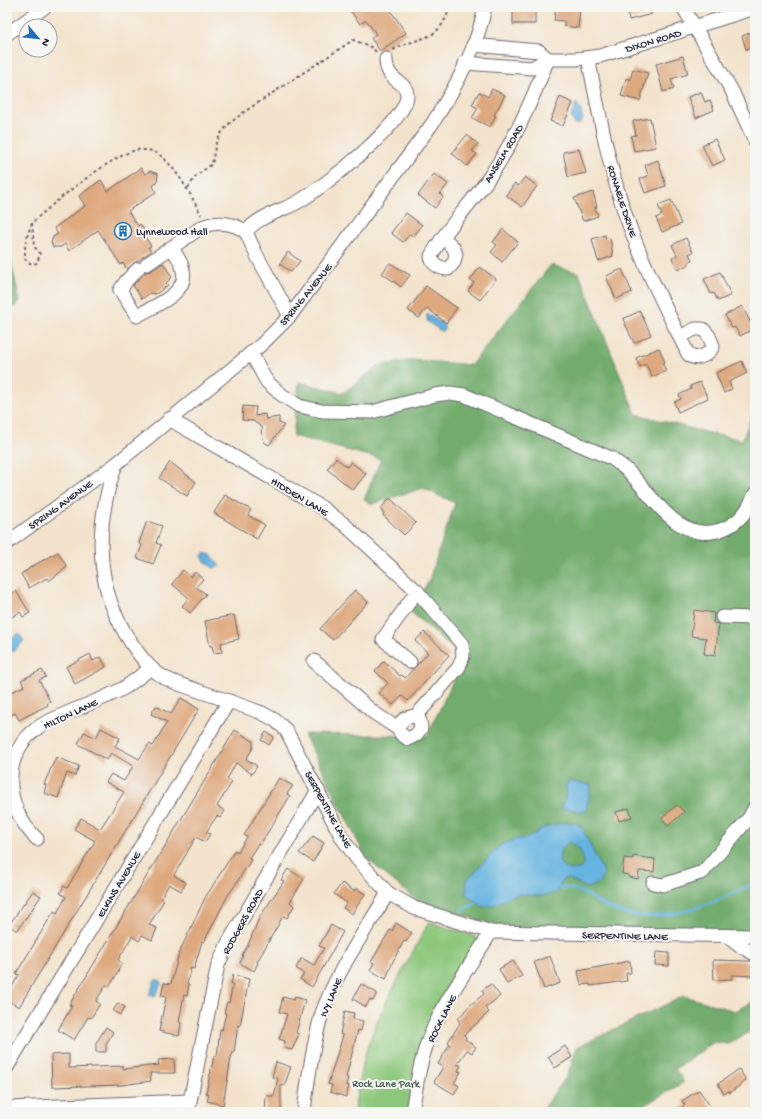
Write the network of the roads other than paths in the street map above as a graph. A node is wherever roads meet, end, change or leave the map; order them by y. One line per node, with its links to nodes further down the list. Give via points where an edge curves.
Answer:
1 (45, 7): 6 (street)
2 (485, 7): 7 (street, SPRING AVENUE)
3 (683, 7): 5 (street)
4 (755, 8): 5 (street, DIXON ROAD)
5 (695, 27): 8 (street, DIXON ROAD); 12 (street, via 732,91)
6 (7, 34)
7 (473, 45): 10 (street, DIXON ROAD, via 538,51); 11 (street, SPRING AVENUE)
8 (588, 58): 10 (street, DIXON ROAD); 17 (street, RONAELE DRIVE, via 621,201 638,246)
9 (386, 59): 13 (street, via 386,69 405,87 407,95 406,103 398,117 338,175 313,194 252,224)
10 (548, 59): 11 (street, DIXON ROAD, via 532,68); 14 (street, ANSELM ROAD, via 511,143)
11 (465, 63): 16 (street, SPRING AVENUE, via 447,101 421,140)
12 (755, 141)
13 (246, 232): 15 (street, via 240,227 211,223); 16 (street)
14 (444, 238)
15 (172, 248): 15 (street, via 183,268 185,276 182,287 163,302 137,316 120,290 127,280 143,267)
16 (290, 316): 18 (street, SPRING AVENUE)
17 (680, 337)
18 (251, 353): 19 (street, SPRING AVENUE); 21 (street, via 267,382 282,395 299,406 322,411 372,412 450,393 478,400 612,460 628,471 673,520 684,528 696,532 710,532 729,527 747,512)
19 (169, 419): 20 (street, SPRING AVENUE); 23 (street, HIDDEN LANE, via 321,507 344,524)
20 (116, 464): 22 (street, SPRING AVENUE); 28 (street, SERPENTINE LANE, via 106,498 101,531 104,581 120,624 131,644)
21 (755, 494)
22 (7, 543)
23 (417, 591): 27 (street, via 383,639); 30 (street, HIDDEN LANE, via 462,644 464,656 459,666)
24 (722, 617): 25 (street)
25 (755, 618)
26 (314, 661): 31 (street, via 374,713)
27 (410, 662)
28 (151, 668): 29 (street, SERPENTINE LANE, via 168,680); 34 (street, HILTON LANE, via 123,688 40,726 22,744 11,765 9,791 22,822)
29 (229, 701): 32 (street, SERPENTINE LANE, via 262,713 286,730); 41 (street, ELKINS AVENUE)
30 (416, 716): 31 (street, via 407,717); 31 (street, via 421,728 416,735 408,739)
31 (397, 728)
32 (318, 790): 36 (street, SERPENTINE LANE, via 350,848); 42 (street, RODGERS ROAD, via 228,943 218,965)
33 (755, 807): 35 (street, via 750,818 703,872 663,885)
34 (37, 839)
35 (653, 882)
36 (388, 893): 37 (street, SERPENTINE LANE, via 414,908); 44 (street, IVY LANE, via 353,950 324,1008)
37 (491, 932): 39 (street, SERPENTINE LANE); 45 (street, ROCK LANE, via 430,1036)
38 (755, 936): 39 (street)
39 (728, 937): 40 (street)
40 (755, 954)
41 (7, 1067)
42 (189, 1107): 43 (street)
43 (7, 1108)
44 (304, 1112)
45 (412, 1112)

